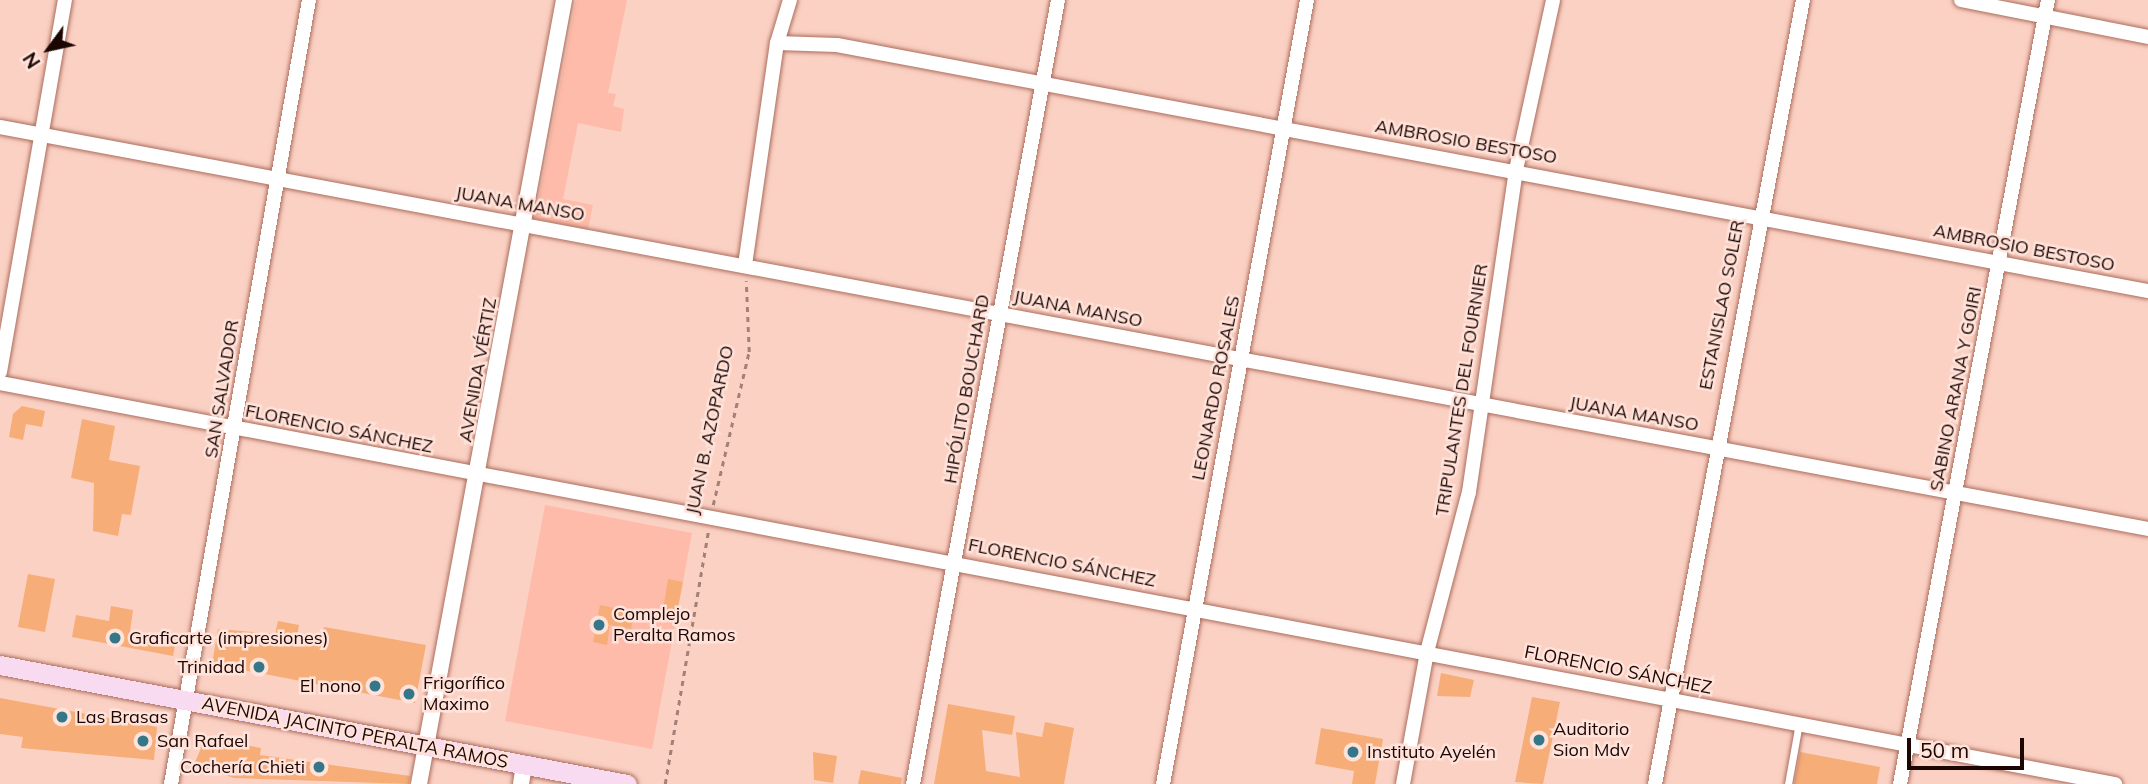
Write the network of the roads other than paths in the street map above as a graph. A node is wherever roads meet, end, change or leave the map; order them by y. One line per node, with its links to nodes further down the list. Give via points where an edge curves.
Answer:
1 (65, 0): 17 (street)
2 (309, 0): 19 (street, SAN SALVADOR)
3 (564, 0): 21 (street, AVENIDA VÉRTIZ)
4 (790, 0): 13 (street)
5 (1058, 0): 14 (street, HIPÓLITO BOUCHARD)
6 (1307, 0): 16 (street, LEONARDO ROSALES)
7 (1553, 0): 18 (street, TRIPULANTES DEL FOURNIER)
8 (1803, 0): 20 (street, ESTANISLAO SOLER)
9 (1961, 0): 11 (street)
10 (2048, 0): 11 (street, SABINO ARANA Y GOIRI)
11 (2045, 16): 12 (street); 22 (street, SABINO ARANA Y GOIRI)
12 (2148, 37)
13 (777, 43): 14 (street, AMBROSIO BESTOSO, via 837,45); 23 (street)
14 (1042, 85): 16 (street, AMBROSIO BESTOSO); 25 (street, HIPÓLITO BOUCHARD)
15 (0, 127): 17 (street, JUANA MANSO)
16 (1283, 130): 18 (street, AMBROSIO BESTOSO); 26 (street, LEONARDO ROSALES)
17 (41, 134): 19 (street, JUANA MANSO); 27 (street)
18 (1516, 170): 20 (street, AMBROSIO BESTOSO); 29 (street, TRIPULANTES DEL FOURNIER)
19 (274, 178): 21 (street, JUANA MANSO); 30 (street, SAN SALVADOR)
20 (1759, 218): 22 (street, AMBROSIO BESTOSO); 31 (street, ESTANISLAO SOLER)
21 (524, 225): 23 (street, JUANA MANSO); 32 (street, AVENIDA VÉRTIZ)
22 (1998, 263): 24 (street, AMBROSIO BESTOSO); 33 (street, SABINO ARANA Y GOIRI)
23 (745, 265): 25 (street, JUANA MANSO)
24 (2148, 291)
25 (1000, 314): 26 (street, JUANA MANSO); 35 (street, HIPÓLITO BOUCHARD)
26 (1241, 359): 29 (street, JUANA MANSO); 36 (street, LEONARDO ROSALES)
27 (0, 372)
28 (0, 383): 30 (street, FLORENCIO SÁNCHEZ)
29 (1479, 406): 31 (street, JUANA MANSO); 37 (street, TRIPULANTES DEL FOURNIER, via 1469,492)
30 (237, 430): 32 (street, FLORENCIO SÁNCHEZ); 39 (street, SAN SALVADOR)
31 (1714, 447): 33 (street, JUANA MANSO); 40 (street, ESTANISLAO SOLER)
32 (479, 475): 35 (street, FLORENCIO SÁNCHEZ); 43 (street, AVENIDA VÉRTIZ)
33 (1956, 493): 34 (street, JUANA MANSO); 42 (street, SABINO ARANA Y GOIRI)
34 (2148, 529)
35 (956, 562): 36 (street, FLORENCIO SÁNCHEZ); 48 (street, HIPÓLITO BOUCHARD)
36 (1194, 609): 37 (street, FLORENCIO SÁNCHEZ); 49 (street, LEONARDO ROSALES)
37 (1427, 652): 40 (street, FLORENCIO SÁNCHEZ); 50 (street, TRIPULANTES DEL FOURNIER)
38 (0, 665): 39 (main road, AVENIDA JACINTO PERALTA RAMOS)
39 (185, 701): 43 (main road, AVENIDA JACINTO PERALTA RAMOS); 45 (street, SAN SALVADOR)
40 (1673, 701): 41 (street, FLORENCIO SÁNCHEZ); 51 (street, ESTANISLAO SOLER)
41 (1799, 722): 42 (street, FLORENCIO SÁNCHEZ); 52 (lane)
42 (1908, 742): 53 (street, SABINO ARANA Y GOIRI); 54 (street, FLORENCIO SÁNCHEZ)
43 (426, 747): 44 (main road, AVENIDA JACINTO PERALTA RAMOS); 46 (street, AVENIDA VÉRTIZ)
44 (523, 774): 47 (main road, AVENIDA JACINTO PERALTA RAMOS)
45 (171, 784)
46 (419, 784)
47 (627, 784)
48 (913, 784)
49 (1163, 784)
50 (1403, 784)
51 (1655, 784)
52 (1788, 784)
53 (1900, 784)
54 (2115, 784)

